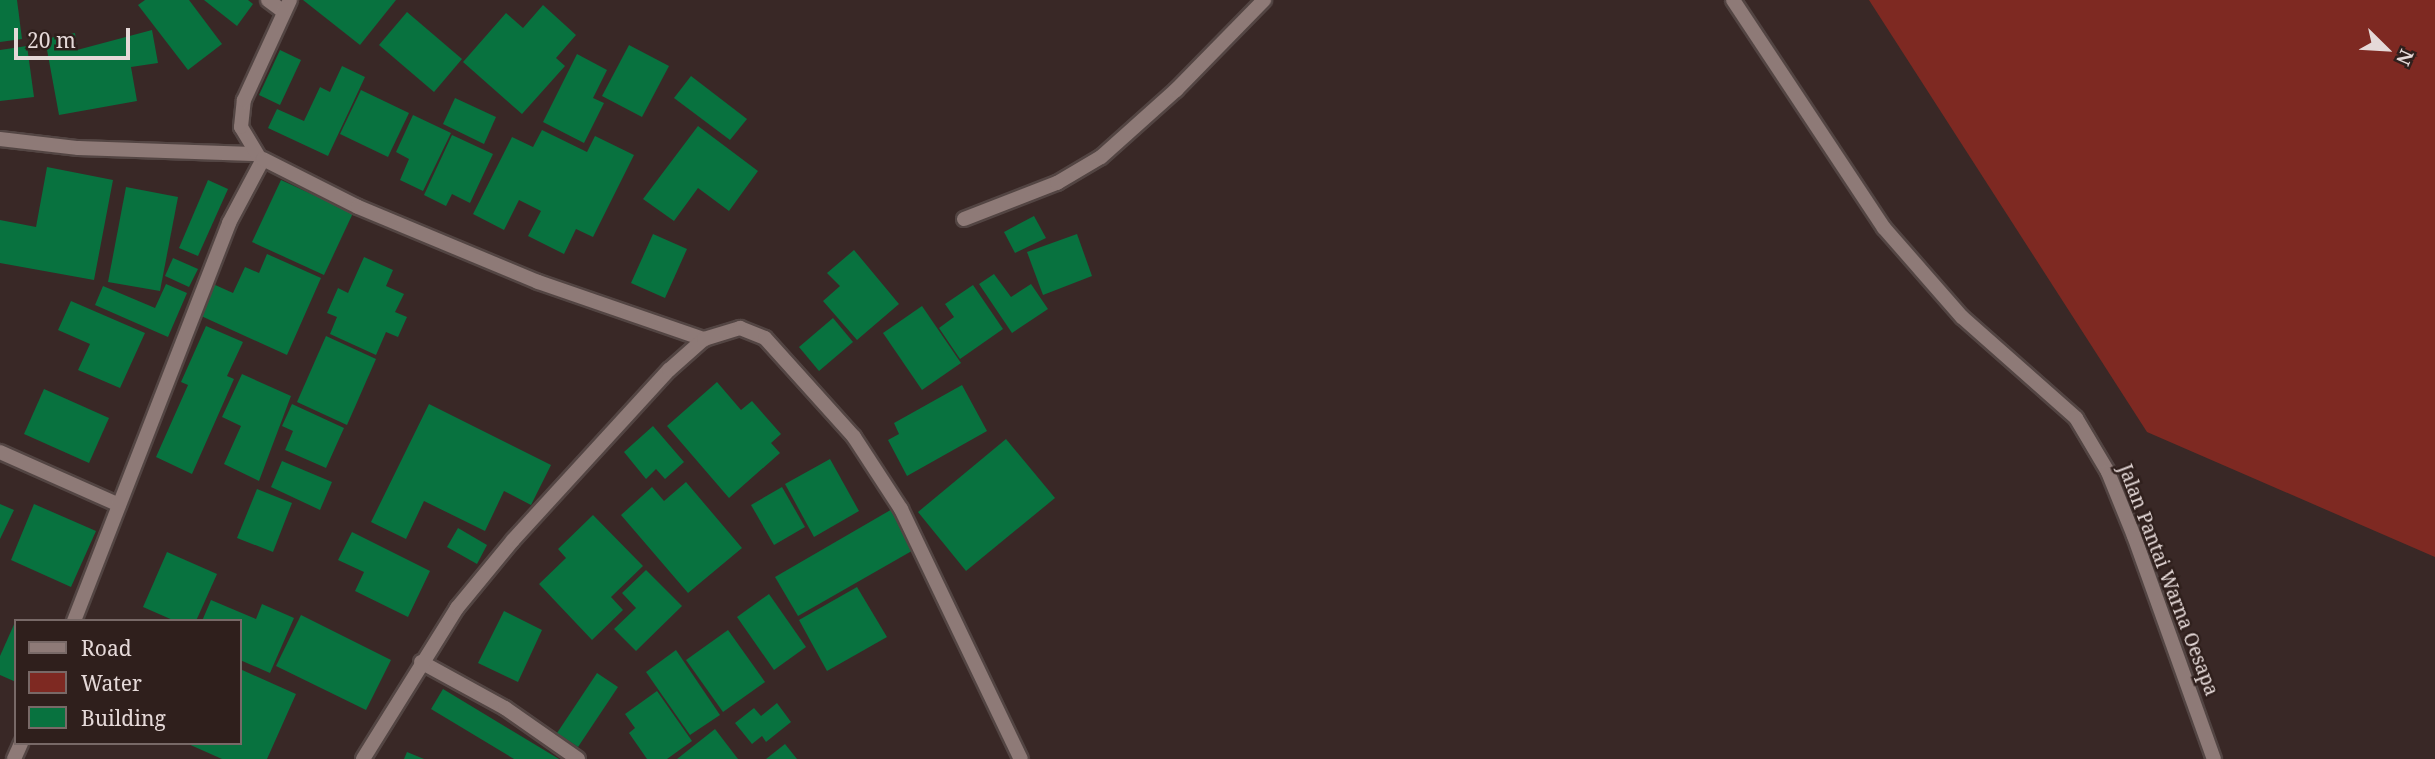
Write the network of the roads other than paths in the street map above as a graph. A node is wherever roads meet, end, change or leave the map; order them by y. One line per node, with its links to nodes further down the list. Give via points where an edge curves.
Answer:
1 (268, 0): 4 (street)
2 (1264, 0): 7 (street, via 1176,90 1101,157 1057,183)
3 (1734, 0): 16 (street, Jalan Pantai Warna Oesapa, via 1884,228 1962,317 2076,418 2124,510)
4 (287, 6): 6 (street, via 244,100 240,127)
5 (0, 139): 6 (street, via 78,148)
6 (258, 157): 8 (street, via 358,206 538,282); 10 (street)
7 (964, 219)
8 (704, 338): 12 (street, via 513,540 457,608); 15 (street, via 740,328 765,338 854,437 901,509)
9 (0, 452): 10 (street)
10 (119, 505): 11 (street)
11 (75, 619)
12 (421, 662): 13 (street); 14 (street, via 505,708)
13 (363, 759)
14 (578, 759)
15 (1021, 759)
16 (2214, 759)

